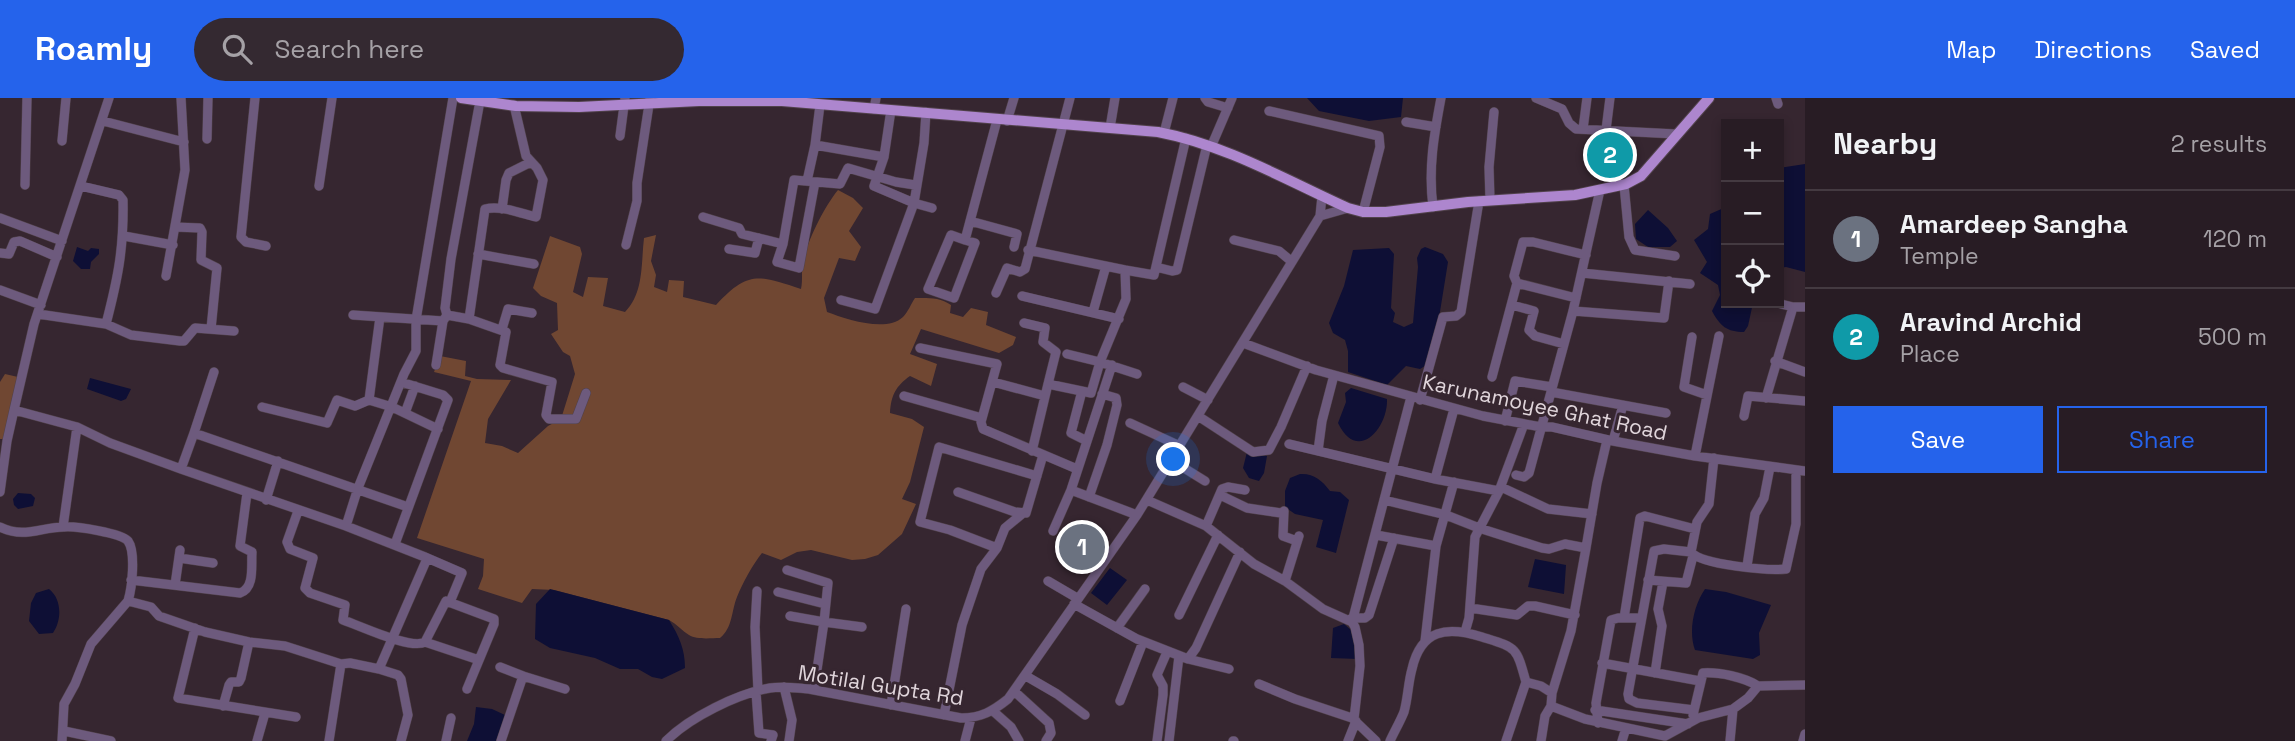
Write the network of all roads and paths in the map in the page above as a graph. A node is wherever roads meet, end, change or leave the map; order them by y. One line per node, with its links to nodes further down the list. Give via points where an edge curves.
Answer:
1 (27, 98): 57 (street)
2 (66, 98): 49 (street)
3 (109, 98): 37 (street)
4 (181, 98): 50 (street)
5 (208, 98): 48 (street)
6 (255, 98): 84 (street, via 241,237)
7 (332, 98): 61 (street)
8 (453, 98): 121 (street)
9 (461, 98): 21 (main road)
10 (1014, 98): 36 (street)
11 (1070, 98): 39 (street)
12 (1115, 98): 41 (street)
13 (1173, 98): 44 (street)
14 (1205, 98): 31 (street)
15 (1232, 98): 31 (street)
16 (1439, 98): 40 (street)
17 (1536, 98): 42 (street, via 1562,109 1572,128)
18 (1587, 98): 42 (street)
19 (1609, 98): 43 (street)
20 (1709, 98): 45 (main road)
21 (480, 100): 29 (main road); 118 (street)
22 (763, 100): 24 (main road); 30 (main road)
23 (625, 101): 24 (main road); 27 (main road); 46 (street)
24 (649, 101): 83 (street, via 637,201)
25 (554, 102): 27 (main road); 29 (main road)
26 (846, 102): 28 (main road); 30 (main road)
27 (579, 103)
28 (875, 104): 32 (main road)
29 (514, 105): 54 (street)
30 (820, 105): 51 (street)
31 (1228, 108): 52 (street)
32 (891, 110): 34 (main road); 53 (street)
33 (1269, 111): 70 (street, via 1380,136)
34 (926, 112): 36 (main road); 58 (street)
35 (1494, 112): 64 (street)
36 (1002, 120): 39 (main road); 74 (street)
37 (103, 121): 50 (street); 60 (street)
38 (1406, 122): 40 (street)
39 (1065, 124): 41 (main road); 87 (street)
40 (1436, 127): 66 (street, via 1430,182)
41 (1110, 128): 44 (main road)
42 (1583, 129): 43 (street)
43 (1606, 130): 45 (street)
44 (1164, 133): 47 (main road)
45 (1676, 134): 59 (main road, via 1641,176)
46 (620, 136)
47 (1186, 138): 52 (main road); 96 (street)
48 (207, 139)
49 (62, 141)
50 (184, 142): 75 (street, via 185,170)
51 (815, 145): 53 (street); 56 (street)
52 (1209, 146): 63 (main road); 96 (street, via 1177,270)
53 (884, 157): 55 (street)
54 (531, 162): 69 (street, via 509,173); 69 (street, via 543,180 536,217)
55 (878, 176): 56 (street, via 848,168 840,184); 58 (street); 65 (street, via 874,186)
56 (811, 181): 81 (street, via 794,180); 81 (street, via 799,268 777,262)
57 (25, 185)
58 (915, 185): 65 (street)
59 (1624, 185): 62 (main road); 91 (street, via 1634,250)
60 (81, 186): 76 (street, via 122,197); 80 (street)
61 (319, 186)
62 (1600, 190): 64 (main road); 90 (street)
63 (1322, 196): 68 (main road); 71 (street)
64 (1485, 201): 66 (main road); 156 (street, via 1461,312 1443,317)
65 (914, 203): 67 (street); 107 (street, via 875,309)
66 (1433, 207): 70 (main road)
67 (932, 208)
68 (1348, 208): 70 (main road); 71 (street)
69 (502, 209): 89 (street, via 485,209)
70 (1363, 212)
71 (1320, 216): 93 (street, Motilal Gupta Rd)
72 (703, 217): 77 (street)
73 (0, 218): 80 (street)
74 (970, 220): 78 (street); 85 (street, via 1017,234)
75 (175, 227): 82 (street); 124 (street, via 200,228 201,260 217,268)
76 (124, 236): 82 (street); 123 (street)
77 (759, 237): 81 (street); 86 (street, via 755,253)
78 (965, 240): 78 (street, via 951,235 928,289 954,298 975,243)
79 (1234, 240): 93 (street, via 1279,251)
80 (62, 241): 92 (street)
81 (783, 244)
82 (173, 245): 99 (street)
83 (626, 245)
84 (266, 246)
85 (1014, 247)
86 (729, 249)
87 (1028, 250): 95 (street); 104 (street, via 1023,272 1007,268)
88 (0, 253): 92 (street, via 9,254 14,242 20,241)
89 (478, 254): 94 (street); 119 (street)
90 (1586, 255): 98 (street); 101 (street, via 1523,242 1514,276)
91 (1675, 256)
92 (57, 257): 112 (street)
93 (1291, 261): 129 (street, Motilal Gupta Rd)
94 (534, 264)
95 (1107, 266): 97 (street); 114 (street)
96 (1156, 267): 97 (street, via 1152,276)
97 (1125, 270): 120 (street, via 1126,299)
98 (1582, 272): 100 (street); 106 (street)
99 (166, 276)
100 (1669, 281): 102 (street); 113 (street, via 1664,318)
101 (1517, 283): 106 (street); 108 (street)
102 (1690, 284)
103 (0, 290): 112 (street)
104 (996, 293)
105 (1022, 296): 114 (street)
106 (1576, 298): 113 (street)
107 (841, 300)
108 (1512, 305): 130 (street, via 1534,311 1529,330 1535,336); 142 (street)
109 (1784, 305): 110 (street)
110 (1793, 307): 111 (street); 133 (street)
111 (1805, 307)
112 (40, 310): 123 (street); 164 (street)
113 (1573, 311): 130 (street)
114 (1093, 312): 120 (street)
115 (531, 313): 125 (street, via 508,309)
116 (353, 315): 117 (street)
117 (380, 317): 121 (street); 157 (street)
118 (445, 318): 119 (street); 121 (street); 135 (street)
119 (469, 319): 125 (street)
120 (1119, 319): 134 (street)
121 (416, 320): 143 (street, via 416,351)
122 (1024, 323): 145 (street, via 1045,328 1043,342 1056,352)
123 (106, 324): 124 (street, via 131,335 180,341 192,329)
124 (211, 329): 126 (street)
125 (502, 329): 150 (street, via 506,335 500,365 552,382 547,418 576,419)
126 (234, 331)
127 (1719, 336): 152 (street)
128 (1692, 337): 152 (street, via 1684,387)
129 (1243, 343): 137 (street, Karunamoyee Ghat Road); 158 (street, Motilal Gupta Rd)
130 (1564, 344): 148 (street)
131 (920, 348): 144 (street, via 997,364)
132 (1067, 354): 134 (street)
133 (1775, 361): 139 (street); 155 (street)
134 (1100, 362): 136 (street); 149 (street, via 1091,393)
135 (436, 365)
136 (1112, 365): 140 (street); 151 (street)
137 (1307, 366): 141 (street, Karunamoyee Ghat Road); 167 (street, via 1269,450 1253,452)
138 (214, 372): 176 (street)
139 (1805, 372)
140 (1137, 374)
141 (1334, 375): 156 (street, Karunamoyee Ghat Road); 182 (street)
142 (1492, 377)
143 (401, 382): 146 (street); 162 (street)
144 (993, 382): 154 (street); 169 (street)
145 (1048, 384): 149 (street); 154 (street)
146 (415, 386): 165 (street); 175 (street, via 447,397)
147 (1183, 387): 158 (street)
148 (1552, 389): 160 (street); 170 (street, via 1515,380); 174 (street)
149 (1082, 391): 177 (street, via 1071,430 1073,436)
150 (586, 393)
151 (1102, 394): 177 (street); 207 (street, via 1116,398 1117,405)
152 (1707, 395): 184 (street)
153 (904, 396): 169 (street)
154 (1045, 396): 181 (street)
155 (1766, 397): 159 (street); 168 (street, via 1748,396)
156 (1416, 398): 163 (street, Karunamoyee Ghat Road); 189 (street)
157 (369, 400): 161 (street, via 355,406 337,400 327,424); 162 (street)
158 (1208, 400): 167 (street, Motilal Gupta Rd)
159 (1805, 401)
160 (1623, 405): 166 (street); 178 (street)
161 (262, 407)
162 (392, 407): 165 (street); 199 (street)
163 (1454, 409): 170 (street, Karunamoyee Ghat Road); 196 (street)
164 (14, 410): 173 (street); 186 (street)
165 (405, 413): 175 (street)
166 (1666, 413)
167 (1198, 416): 180 (street, Motilal Gupta Rd)
168 (1744, 416)
169 (982, 418): 181 (street, via 983,429)
170 (1505, 421): 172 (street, Karunamoyee Ghat Road)
171 (1130, 424): 180 (street)
172 (1524, 424): 174 (street, Karunamoyee Ghat Road); 200 (street)
173 (77, 427): 191 (street); 220 (street)
174 (1541, 427): 178 (street, Karunamoyee Ghat Road); 194 (street, via 1528,476)
175 (438, 429): 211 (street)
176 (194, 433): 188 (street); 191 (street)
177 (1087, 441): 192 (street)
178 (1610, 441): 184 (street, Karunamoyee Ghat Road); 214 (street)
179 (1289, 444): 182 (street)
180 (1180, 446): 187 (street, Motilal Gupta Rd)
181 (1031, 451): 183 (street)
182 (1318, 451): 189 (street)
183 (1043, 455): 192 (street); 195 (street)
184 (1695, 456): 185 (street, Karunamoyee Ghat Road)
185 (1714, 458): 190 (street, Karunamoyee Ghat Road); 222 (street, via 1708,509)
186 (2, 460): 203 (street)
187 (1171, 460): 197 (street); 209 (street, Motilal Gupta Rd)
188 (278, 461): 199 (street); 208 (street)
189 (1391, 467): 196 (street); 210 (street)
190 (1770, 467): 193 (street, Karunamoyee Ghat Road); 235 (street, via 1764,498 1755,514)
191 (181, 469): 205 (street)
192 (1077, 469): 201 (street)
193 (1801, 470): 235 (street, via 1786,569)
194 (1516, 475)
195 (1037, 476): 213 (street, via 1029,507); 229 (street, via 939,447 920,523)
196 (1435, 479): 198 (street)
197 (1205, 481)
198 (1454, 482): 200 (street); 216 (street)
199 (358, 488): 211 (street); 217 (street)
200 (1500, 489): 214 (street, via 1548,509); 221 (street)
201 (1070, 490): 207 (street); 223 (street)
202 (1245, 490): 206 (street, via 1224,487)
203 (0, 492)
204 (958, 492): 213 (street)
205 (247, 493): 208 (street); 242 (street, via 240,546 252,552 250,586 240,593)
206 (1220, 495): 218 (street); 240 (street, via 1247,508 1283,512 1283,536 1298,538)
207 (1090, 497): 215 (street)
208 (266, 500): 212 (street)
209 (1147, 500): 215 (street, Motilal Gupta Rd); 218 (street)
210 (1384, 500): 216 (street); 225 (street)
211 (408, 507): 227 (street)
212 (298, 511): 217 (street); 263 (street, via 287,542 290,549 313,558 306,591 345,605 343,620)
213 (1022, 514): 229 (street, via 1004,528)
214 (1592, 514): 230 (street)
215 (1137, 515): 247 (street, Motilal Gupta Rd)
216 (1446, 515): 221 (street); 228 (street)
217 (346, 526): 227 (street)
218 (1206, 526): 224 (street)
219 (0, 527): 220 (street, via 19,533)
220 (62, 527): 237 (street, via 121,536 129,542)
221 (1479, 528): 230 (street, via 1542,548 1565,544); 250 (street)
222 (1695, 529): 232 (street); 255 (street, via 1640,518)
223 (1053, 531)
224 (1218, 534): 231 (street); 252 (street)
225 (1376, 535): 226 (street); 257 (street)
226 (1394, 538): 228 (street); 257 (street, via 1369,615)
227 (395, 544): 233 (street)
228 (1436, 546): 264 (street)
229 (997, 548): 301 (street, via 981,569 962,625)
230 (1586, 548): 253 (street)
231 (1240, 552): 240 (street); 269 (street, via 1196,648)
232 (1692, 554): 235 (street); 238 (street, via 1654,551); 241 (street, via 1686,583)
233 (425, 557): 248 (street, via 461,573); 263 (street)
234 (212, 563): 242 (street, via 179,554)
235 (1747, 566)
236 (787, 570): 249 (street, via 827,582)
237 (131, 580): 242 (street); 246 (street)
238 (1648, 580): 241 (street); 256 (street)
239 (1048, 581): 247 (street)
240 (1285, 581): 257 (street, via 1322,609)
241 (1663, 582): 277 (street)
242 (175, 585)
243 (1145, 589): 261 (street)
244 (757, 591): 290 (street)
245 (778, 592): 249 (street)
246 (128, 601): 260 (street); 311 (street, via 91,644 64,704)
247 (1076, 601): 261 (street); 279 (street, Motilal Gupta Rd)
248 (450, 602): 266 (street, via 444,603); 270 (street, via 494,618)
249 (825, 604): 258 (street)
250 (1470, 608): 253 (street, via 1517,615 1535,606); 262 (street)
251 (906, 609): 293 (street)
252 (1179, 615)
253 (1575, 615): 291 (street)
254 (790, 616): 258 (street)
255 (1624, 618): 256 (street); 271 (street, via 1611,620)
256 (1641, 618): 276 (street)
257 (1352, 620): 306 (street, via 1360,666)
258 (824, 622): 259 (street); 288 (street)
259 (862, 627)
260 (195, 628): 265 (street); 294 (street, via 178,698)
261 (1117, 628): 267 (street)
262 (1465, 632): 264 (street, via 1437,632); 281 (street, via 1511,647 1519,655)
263 (393, 638): 266 (street, via 418,645); 274 (street)
264 (1425, 641): 329 (street, via 1412,666 1404,711)
265 (250, 642): 272 (street, via 285,646); 294 (street, via 241,678 229,685)
266 (425, 642): 270 (street)
267 (1143, 642): 268 (street); 292 (street)
268 (1167, 652): 269 (street); 325 (street, via 1157,675 1163,686)
269 (1183, 657): 275 (street); 326 (street)
270 (479, 660): 286 (street)
271 (1602, 663): 276 (street); 298 (street)
272 (341, 664): 274 (street); 315 (street)
273 (500, 667): 278 (street)
274 (379, 669): 316 (street, via 401,680 408,715)
275 (1229, 669)
276 (1633, 669): 277 (street); 299 (street, via 1628,686 1633,702)
277 (1655, 673): 280 (street)
278 (523, 676): 287 (street); 318 (street)
279 (1026, 676): 289 (street, Motilal Gupta Rd); 302 (street)
280 (1700, 681): 284 (street, via 1703,673 1710,673); 299 (street)
281 (1526, 682): 291 (street); 330 (street)
282 (1259, 684): 306 (street)
283 (1805, 685): 284 (street)
284 (1758, 686): 296 (street)
285 (784, 687): 288 (street, Motilal Gupta Rd); 290 (street, Motilal Gupta Rd); 321 (street, via 792,720)
286 (467, 688)
287 (565, 688)
288 (814, 690): 293 (street, Motilal Gupta Rd)
289 (1014, 691): 297 (street, Motilal Gupta Rd); 324 (street, via 1049,723 1051,733)
290 (757, 692): 319 (street, Motilal Gupta Rd, via 708,711); 320 (street, via 759,733 772,735)
291 (1552, 693): 295 (street)
292 (1120, 701)
293 (891, 705): 301 (street, Motilal Gupta Rd)
294 (223, 706): 300 (street)
295 (1551, 706): 308 (street); 331 (street)
296 (1733, 709): 307 (street); 333 (street)
297 (993, 710): 305 (street, Motilal Gupta Rd); 323 (street)
298 (1595, 710): 307 (street); 308 (street)
299 (1694, 710): 307 (street)
300 (265, 713): 303 (street); 314 (street)
301 (944, 715): 305 (street, Motilal Gupta Rd)
302 (1085, 715)
303 (296, 717)
304 (451, 718): 317 (street)
305 (971, 718): 322 (street)
306 (1355, 720): 327 (street); 328 (street)
307 (1690, 722): 312 (street)
308 (1598, 723): 309 (street)
309 (1626, 728): 312 (street); 332 (street)
310 (1805, 734): 334 (street)
311 (63, 736): 313 (street)
312 (1665, 739)
313 (111, 741)
314 (257, 741)
315 (329, 741)
316 (401, 741)
317 (446, 741)
318 (502, 741)
319 (666, 741)
320 (771, 741)
321 (789, 741)
322 (965, 741)
323 (1019, 741)
324 (1046, 741)
325 (1157, 741)
326 (1169, 741)
327 (1348, 741)
328 (1376, 741)
329 (1392, 741)
330 (1506, 741)
331 (1541, 741)
332 (1622, 741)
333 (1730, 741)
334 (1803, 741)

